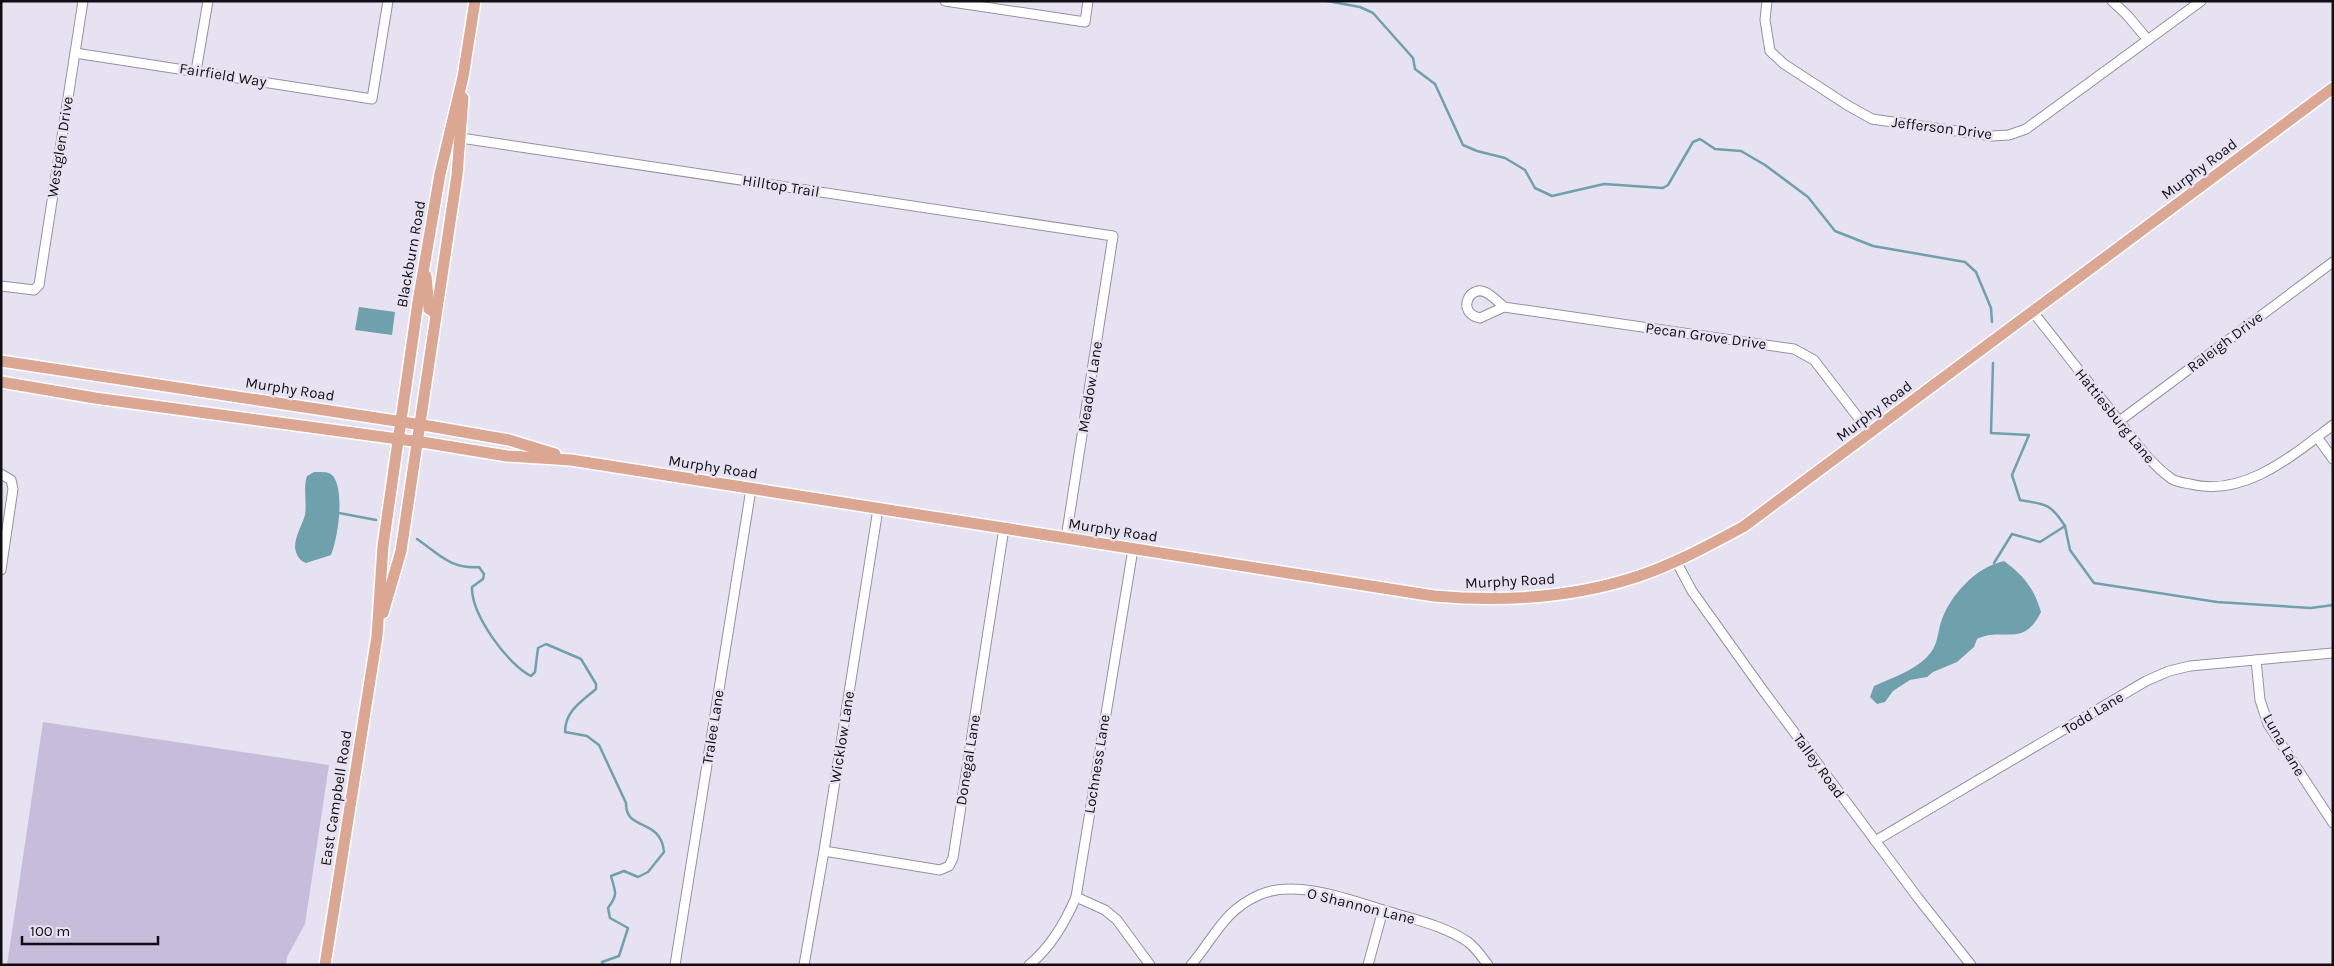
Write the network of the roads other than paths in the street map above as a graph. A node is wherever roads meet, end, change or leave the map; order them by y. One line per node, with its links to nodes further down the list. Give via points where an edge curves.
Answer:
1 (83, 1): 11 (street, Westglen Drive)
2 (208, 1): 12 (street)
3 (388, 1): 12 (street, Fairfield Way, via 372,99)
4 (475, 1): 13 (main road, Blackburn Road)
5 (945, 1): 6 (street, via 1085,22)
6 (1088, 1)
7 (1768, 1): 10 (street, Jefferson Drive, via 1765,20 1770,51 1784,64 1872,119 1992,136 2026,130)
8 (2112, 1): 10 (street)
9 (2201, 1): 10 (street, Jefferson Drive)
10 (2148, 40)
11 (75, 53): 12 (street, Fairfield Way); 22 (street, Westglen Drive, via 39,285 34,290)
12 (196, 71)
13 (464, 77): 15 (main road, Blackburn Road); 16 (main road, Blackburn Road)
14 (2333, 88): 24 (main road, Murphy Road)
15 (449, 136): 16 (street, Hilltop Trail); 17 (main road, Blackburn Road)
16 (461, 138): 18 (main road, Blackburn Road); 19 (street, Hilltop Trail)
17 (432, 218): 18 (main road); 20 (main road, Blackburn Road)
18 (450, 221): 25 (main road, Blackburn Road)
19 (1114, 236): 44 (street, Meadow Lane)
20 (424, 260): 25 (main road, via 428,306); 30 (main road, Blackburn Road)
21 (2333, 262): 31 (street, Raleigh Drive)
22 (1, 286)
23 (1504, 307): 34 (street, Pecan Grove Drive, via 1794,349 1814,360)
24 (2033, 312): 31 (street, Hattiesburg Lane); 34 (main road, Murphy Road)
25 (436, 313): 32 (main road, Blackburn Road)
26 (1, 361): 28 (main road, Murphy Road)
27 (1, 382): 29 (main road, Murphy Road)
28 (222, 394): 29 (main road); 30 (main road, Murphy Road)
29 (219, 414): 36 (main road, Murphy Road)
30 (399, 421): 32 (main road, Murphy Road); 36 (main road, Blackburn Road)
31 (2118, 422): 35 (street, Hattiesburg Lane, via 2156,467 2174,480 2218,488 2244,483)
32 (419, 424): 37 (main road, Blackburn Road); 39 (main road, Murphy Road, via 509,440)
33 (2333, 425): 35 (street)
34 (1870, 433): 46 (main road, Murphy Road, via 1743,527)
35 (2317, 437): 38 (street)
36 (396, 438): 37 (main road, Murphy Road); 48 (main road, East Campbell Road, via 383,546)
37 (416, 441): 39 (main road, Murphy Road, via 507,456); 48 (main road, East Campbell Road, via 401,551)
38 (2333, 459)
39 (571, 460): 41 (main road, Murphy Road)
40 (1, 474): 47 (street, via 11,480 13,498)
41 (752, 489): 42 (main road, Murphy Road); 57 (street, Tralee Lane)
42 (878, 509): 43 (main road, Murphy Road); 53 (street, Wicklow Lane)
43 (1004, 528): 44 (main road, Murphy Road); 53 (street, Donegal Lane, via 953,858 949,866 940,870)
44 (1066, 538): 45 (main road, Murphy Road)
45 (1133, 549): 46 (main road, Murphy Road, via 1411,593 1489,600 1587,589 1638,576); 54 (street, Lochness Lane)
46 (1676, 561): 52 (street, Talley Road, via 1692,591)
47 (1, 570)
48 (377, 636): 56 (main road, East Campbell Road)
49 (2333, 653): 50 (street, Todd Lane)
50 (2256, 660): 51 (street, Luna Lane, via 2260,700 2268,724); 52 (street, Todd Lane, via 2180,667 2158,675)
51 (2333, 823)
52 (1875, 841): 64 (street, Talley Road)
53 (824, 851): 58 (street, Wicklow Lane)
54 (1076, 898): 59 (street, Lochness Lane, via 1055,937); 60 (street, via 1105,910 1117,920)
55 (1383, 910): 61 (street, O Shannon Lane, via 1319,892 1287,889 1260,894 1224,919); 62 (street); 63 (street, O Shannon Lane, via 1453,933 1474,946)
56 (325, 965)
57 (675, 965)
58 (804, 965)
59 (1028, 965)
60 (1150, 965)
61 (1191, 965)
62 (1368, 965)
63 (1488, 965)
64 (1971, 965)

